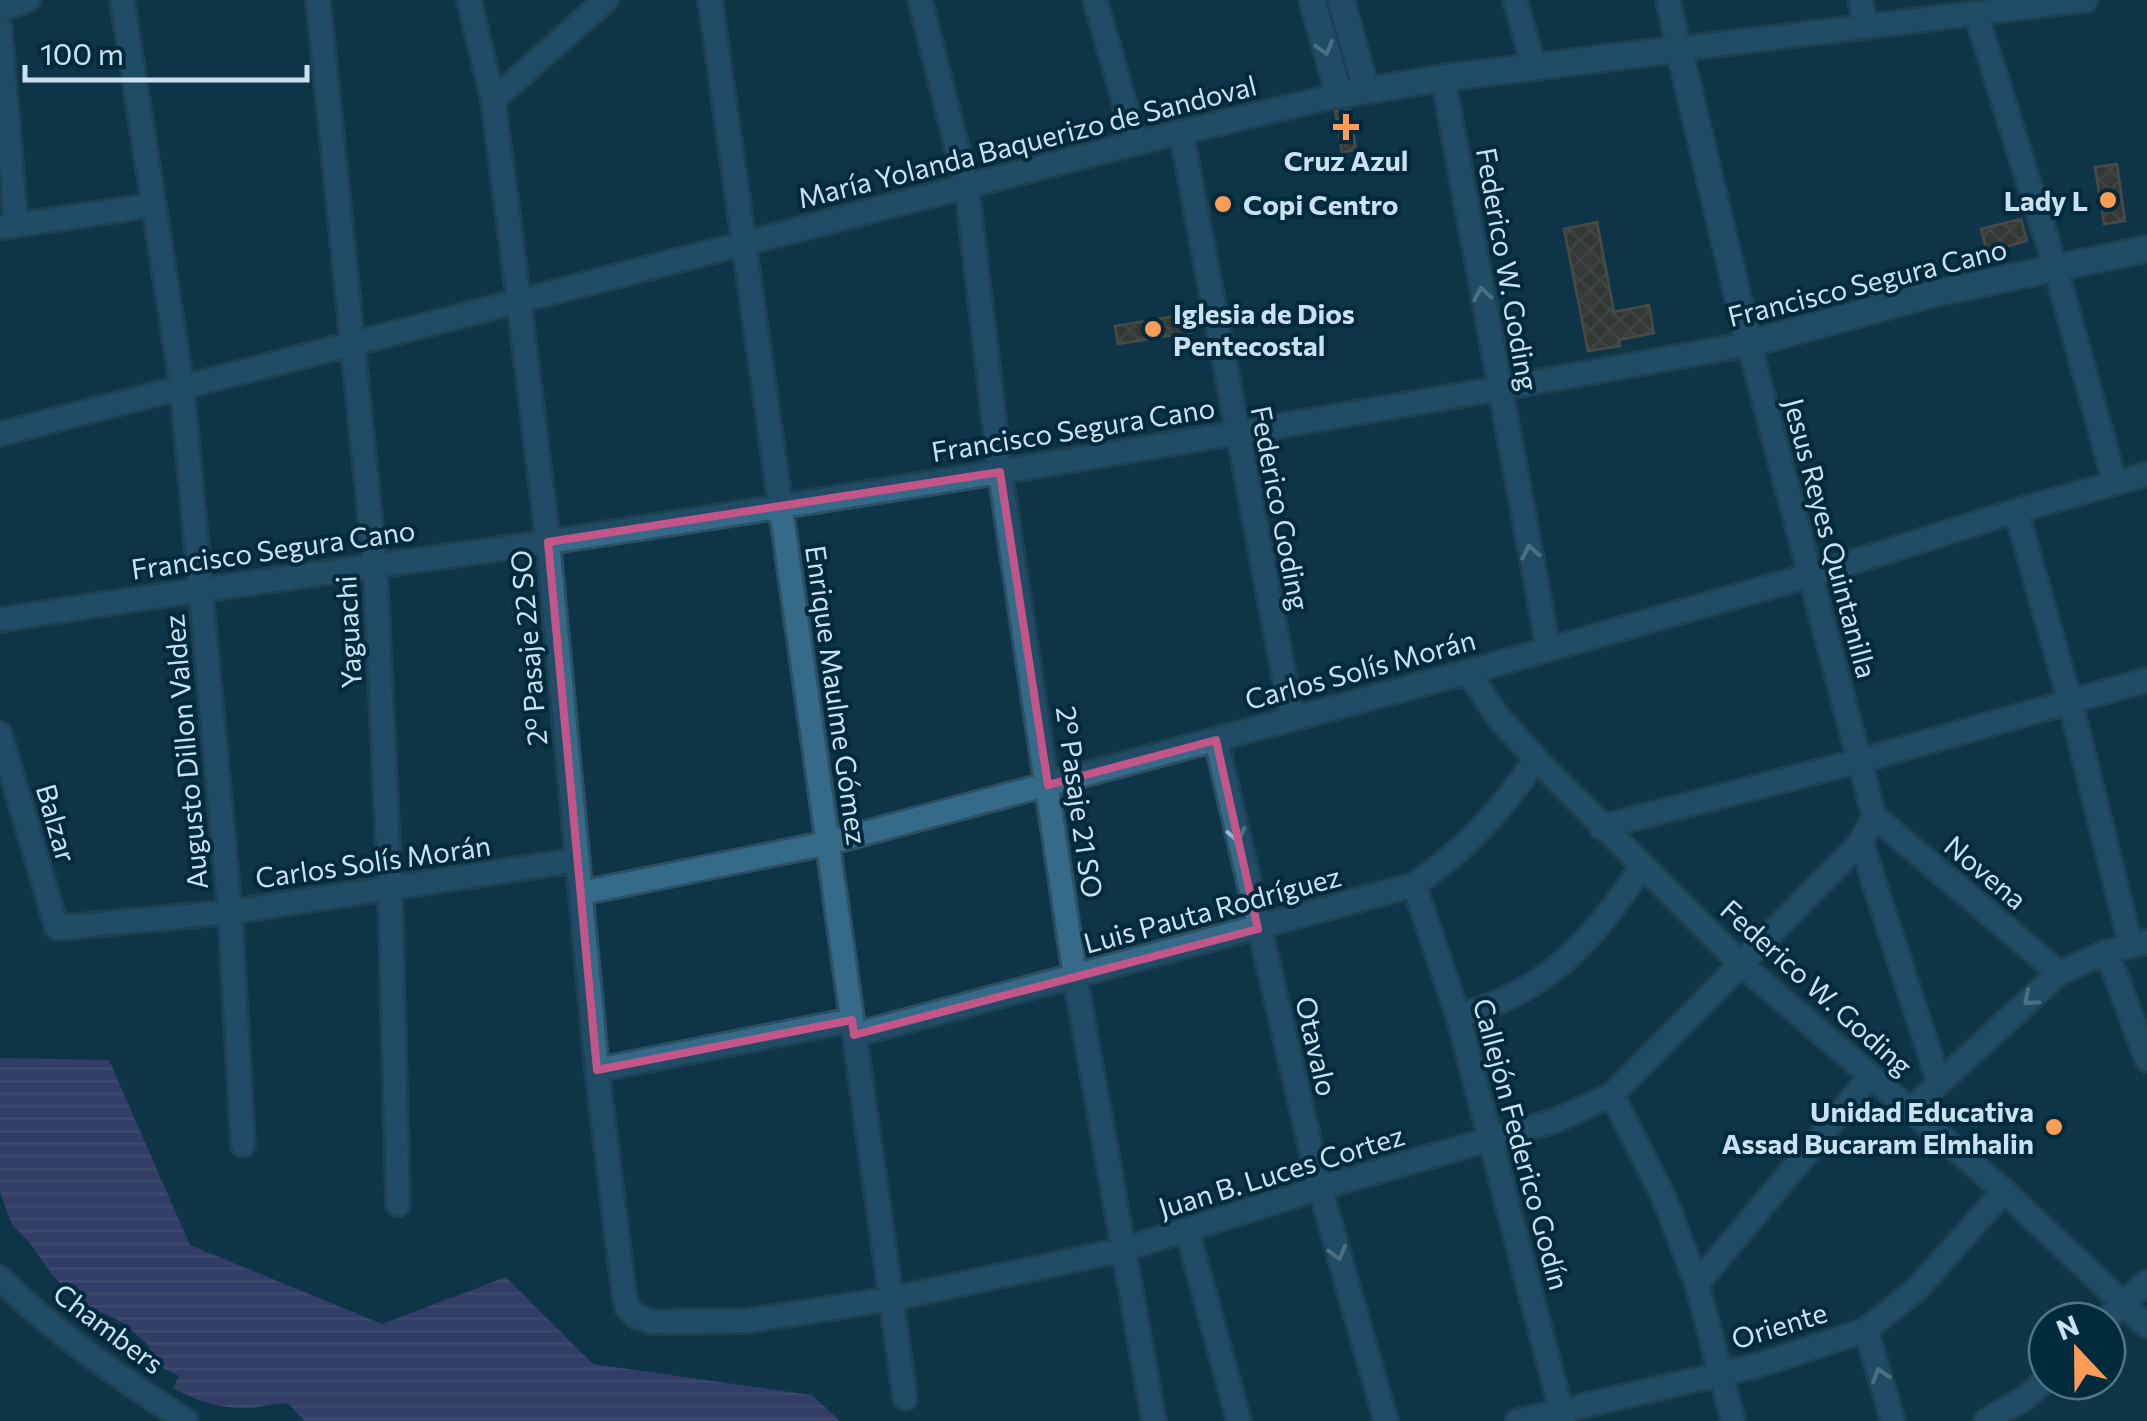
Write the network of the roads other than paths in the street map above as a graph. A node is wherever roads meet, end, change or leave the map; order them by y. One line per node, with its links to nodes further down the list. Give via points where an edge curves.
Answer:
1 (28, 0): 16 (street)
2 (122, 0): 29 (street, Augusto Dillon Valdez)
3 (318, 0): 35 (street, Yaguachi)
4 (469, 0): 25 (street, 2º Pasaje 22 SO)
5 (606, 0): 25 (street)
6 (710, 0): 31 (street, Enrique Maulme Gómez)
7 (920, 0): 28 (street, 2° Pasaje 21 SO)
8 (1095, 0): 27 (street)
9 (1312, 0): 24 (street, one-way to 24)
10 (1340, 0): 23 (street)
11 (1515, 0): 21 (street)
12 (1668, 0): 20 (street, Jesus Reyes Quintanilla)
13 (1860, 0): 18 (street)
14 (2086, 0): 15 (street, María Yolanda Baquerizo de Sandoval)
15 (2001, 5): 17 (street, María Yolanda Baquerizo de Sandoval)
16 (0, 10)
17 (1976, 14): 18 (street, María Yolanda Baquerizo de Sandoval); 33 (street)
18 (1867, 26): 20 (street, María Yolanda Baquerizo de Sandoval)
19 (0, 29): 30 (street)
20 (1679, 49): 21 (street, María Yolanda Baquerizo de Sandoval); 36 (street, Jesus Reyes Quintanilla)
21 (1534, 66): 22 (street, María Yolanda Baquerizo de Sandoval)
22 (1443, 78): 23 (street, María Yolanda Baquerizo de Sandoval); 38 (street, Federico W. Goding, one-way to 22)
23 (1366, 89): 24 (street, María Yolanda Baquerizo de Sandoval)
24 (1339, 95): 26 (street, María Yolanda Baquerizo de Sandoval)
25 (493, 100): 34 (street, 2º Pasaje 22 SO)
26 (1181, 132): 27 (street, María Yolanda Baquerizo de Sandoval); 39 (street, Federico Goding)
27 (1136, 143): 28 (street, María Yolanda Baquerizo de Sandoval)
28 (967, 188): 31 (street, María Yolanda Baquerizo de Sandoval); 41 (street, 2° Pasaje 21 SO)
29 (154, 205): 30 (street); 37 (street, Augusto Dillon Valdez)
30 (8, 226)
31 (744, 244): 34 (street, María Yolanda Baquerizo de Sandoval); 44 (street, Enrique Maulme Gómez)
32 (2147, 248): 33 (street, Francisco Segura Cano)
33 (2055, 266): 36 (street, Francisco Segura Cano); 43 (street)
34 (519, 302): 35 (street, María Yolanda Baquerizo de Sandoval); 46 (street, 2º Pasaje 22 SO)
35 (352, 344): 37 (street, María Yolanda Baquerizo de Sandoval); 47 (street, Yaguachi)
36 (1750, 344): 38 (street, Francisco Segura Cano); 48 (street, Jesus Reyes Quintanilla)
37 (182, 388): 40 (street, María Yolanda Baquerizo de Sandoval); 49 (street, Augusto Dillon Valdez)
38 (1499, 390): 39 (street, Francisco Segura Cano); 51 (street, Federico W. Goding, one-way to 38)
39 (1236, 432): 41 (street, Francisco Segura Cano); 55 (street, Federico Goding)
40 (0, 434)
41 (1000, 472): 44 (street, Francisco Segura Cano); 60 (street, 2° Pasaje 21 SO)
42 (2147, 474): 43 (street, Carlos Solís Morán)
43 (2115, 483): 45 (street, Carlos Solís Morán)
44 (781, 507): 46 (street, Francisco Segura Cano); 64 (street, Enrique Maulme Gómez)
45 (2016, 510): 48 (street, Carlos Solís Morán); 54 (street)
46 (548, 542): 47 (street, Francisco Segura Cano); 65 (street, 2º Pasaje 22 SO)
47 (375, 566): 49 (street, Francisco Segura Cano); 68 (street, Yaguachi)
48 (1808, 576): 51 (street, Carlos Solís Morán); 59 (street, Jesus Reyes Quintanilla)
49 (201, 588): 50 (street, Francisco Segura Cano); 70 (street, Augusto Dillon Valdez)
50 (0, 620)
51 (1548, 647): 52 (street, Carlos Solís Morán)
52 (1468, 672): 55 (street, Carlos Solís Morán); 58 (street, Federico W. Goding)
53 (2147, 680): 54 (street)
54 (2070, 702): 59 (street); 73 (street)
55 (1292, 718): 57 (street, Carlos Solís Morán)
56 (0, 734): 71 (street, Balzar)
57 (1216, 740): 60 (street, Carlos Solís Morán); 72 (street, Otavalo, one-way to 72)
58 (1536, 760): 62 (street, Federico W. Goding); 67 (street, Luis Pauta Rodríguez, via 1477,835)
59 (1859, 761): 61 (street, Jesus Reyes Quintanilla); 62 (street)
60 (1048, 785): 64 (street, Carlos Solís Morán); 77 (street, 2° Pasaje 21 SO)
61 (1874, 816): 63 (street); 76 (street, Novena)
62 (1601, 827): 66 (street, Federico W. Goding)
63 (1861, 842): 75 (street, Juan B. Luces Cortez); 83 (street)
64 (828, 843): 69 (street, Carlos Solís Morán); 79 (street, Enrique Maulme Gómez)
65 (578, 860): 68 (street, Carlos Solís Morán); 69 (street, 2º Pasaje 22 SO)
66 (1642, 867): 75 (street, Federico W. Goding); 78 (street, via 1567,961 1493,1006)
67 (1414, 885): 72 (street, Luis Pauta Rodríguez); 78 (street, Callejón Federico Godín)
68 (390, 890): 70 (street, Carlos Solís Morán); 90 (street, Yaguachi)
69 (581, 893): 81 (street, 2º Pasaje 22 SO)
70 (230, 912): 71 (street, Carlos Solís Morán); 87 (street, Augusto Dillon Valdez)
71 (57, 928)
72 (1258, 929): 77 (street, Luis Pauta Rodríguez); 88 (street, Otavalo)
73 (2139, 944): 74 (street)
74 (2107, 952): 76 (street); 80 (street)
75 (1741, 964): 82 (street, Federico W. Goding); 84 (street, Juan B. Luces Cortez)
76 (2060, 973): 83 (street, one-way to 83)
77 (1074, 976): 79 (street, Luis Pauta Rodríguez); 92 (street, 2° Pasaje 21 SO)
78 (1458, 1016): 86 (street, Callejón Federico Godín)
79 (853, 1028): 81 (street, Luis Pauta Rodríguez); 97 (street, Enrique Maulme Gómez)
80 (2147, 1060)
81 (597, 1070): 96 (street, 2º Pasaje 22 SO)
82 (1871, 1076): 85 (street, Federico W. Goding); 95 (street)
83 (1938, 1083): 85 (street)
84 (1612, 1095): 86 (street, Juan B. Luces Cortez); 95 (street, via 1663,1195)
85 (1910, 1110): 89 (street, Federico W. Goding)
86 (1490, 1141): 88 (street, Juan B. Luces Cortez); 105 (street, Callejón Federico Godín)
87 (244, 1145)
88 (1320, 1188): 91 (street, Juan B. Luces Cortez); 109 (street, Otavalo, one-way to 109)
89 (2004, 1191): 98 (street, Federico W. Goding); 101 (street, Oriente, via 1916,1290)
90 (398, 1204)
91 (1188, 1230): 92 (street, Juan B. Luces Cortez); 108 (street)
92 (1122, 1250): 97 (street, Juan B. Luces Cortez); 107 (street, 2° Pasaje 21 SO)
93 (0, 1280): 106 (street, Chambers, via 84,1352)
94 (2147, 1282): 98 (street)
95 (1697, 1284): 102 (street)
96 (624, 1294): 97 (street, Juan B. Luces Cortez, via 635,1316 652,1322 746,1321)
97 (891, 1300): 104 (street, Enrique Maulme Gómez)
98 (2123, 1301)
99 (2127, 1305): 100 (street, Federico W. Goding)
100 (2147, 1326)
101 (1866, 1330): 102 (street, Oriente); 112 (street, one-way to 101)
102 (1720, 1374): 105 (street, Oriente); 111 (street)
103 (2027, 1397): 113 (street)
104 (905, 1398)
105 (1562, 1416): 110 (street, Oriente)
106 (186, 1421)
107 (1154, 1421)
108 (1239, 1421)
109 (1386, 1421)
110 (1518, 1421)
111 (1733, 1421)
112 (1893, 1421)
113 (1986, 1421)

